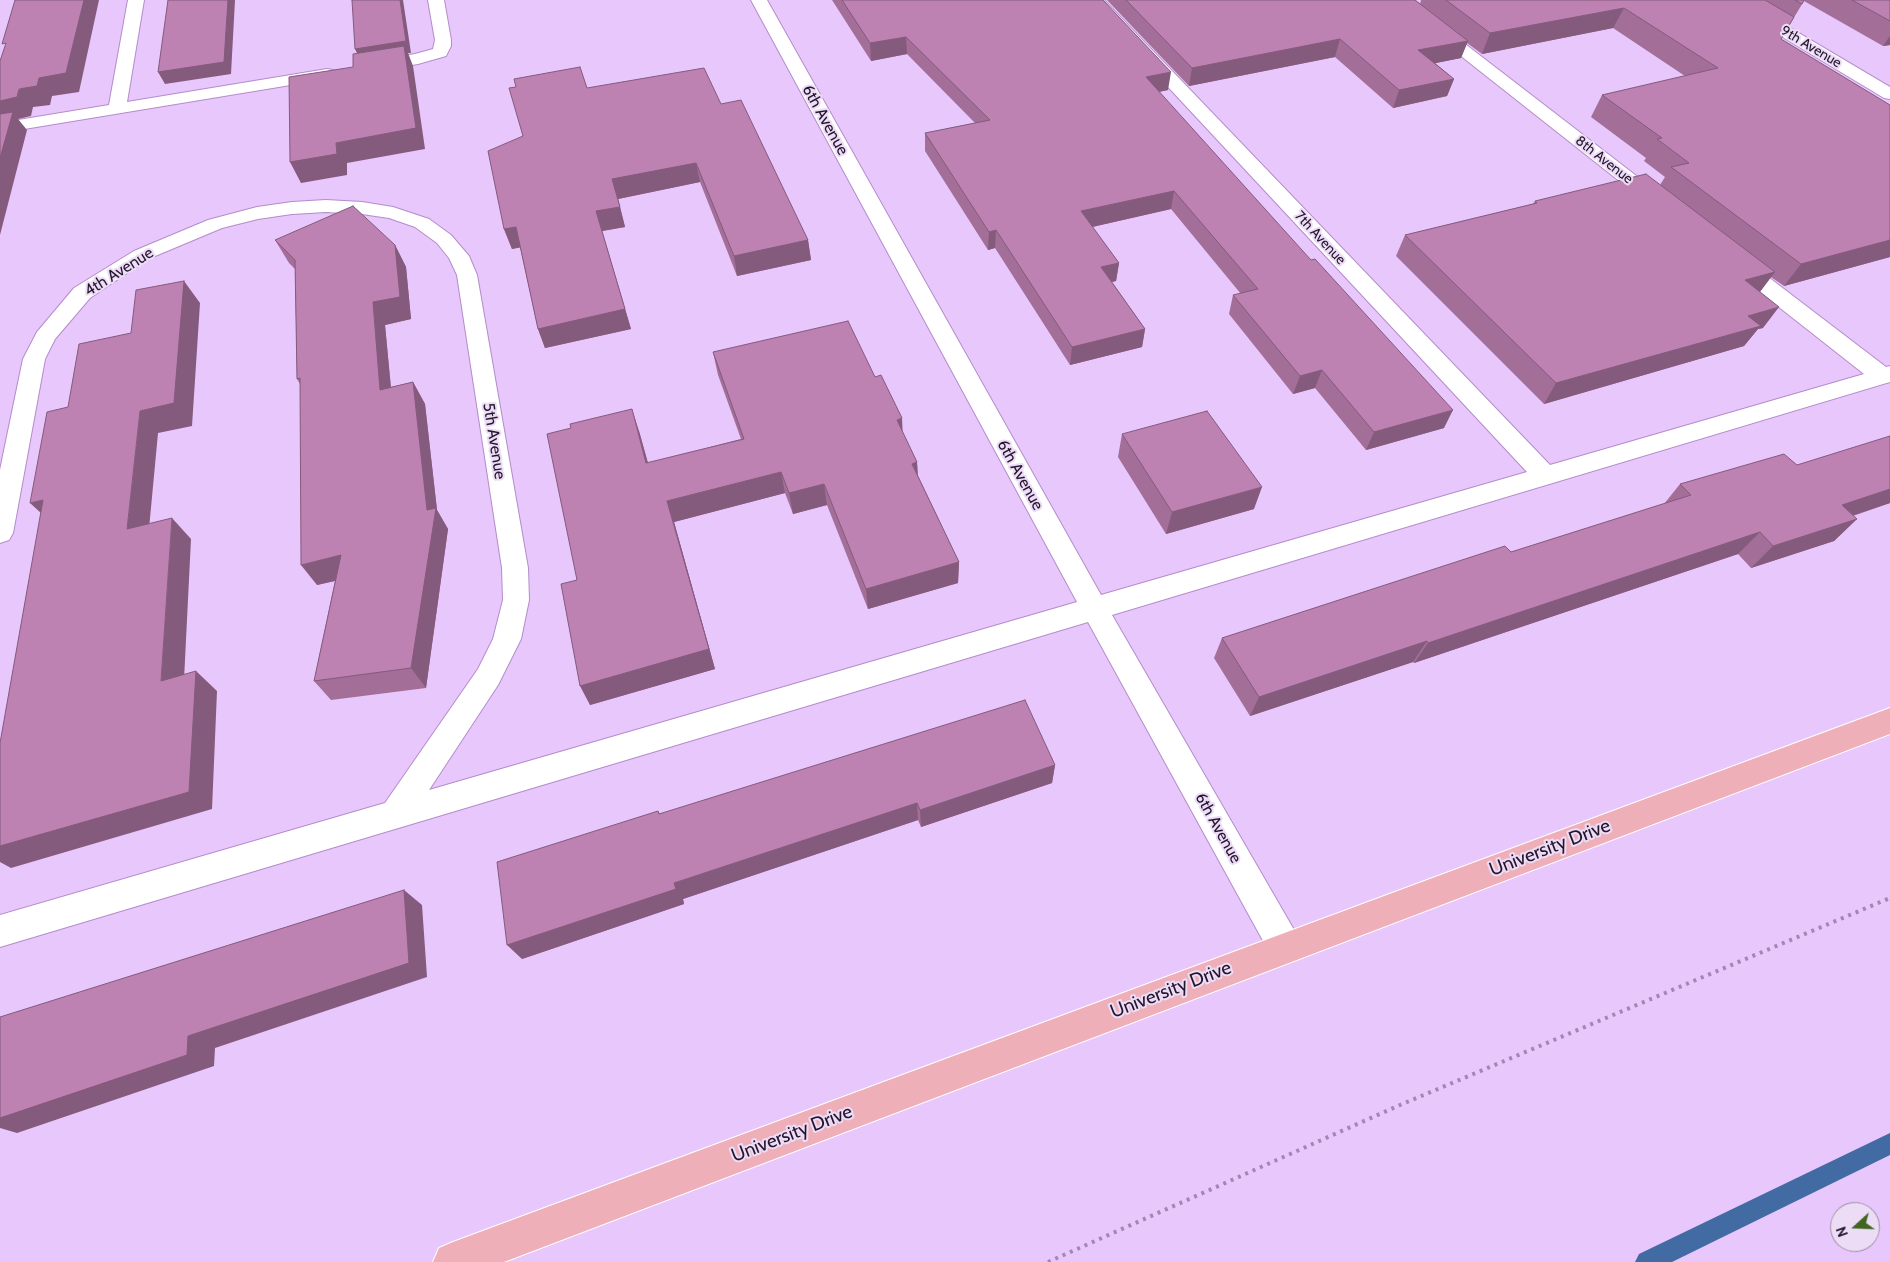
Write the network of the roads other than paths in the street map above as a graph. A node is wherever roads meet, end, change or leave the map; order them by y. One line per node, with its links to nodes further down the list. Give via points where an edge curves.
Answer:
1 (136, 0): 10 (street)
2 (436, 0): 7 (street, via 443,40 440,52)
3 (759, 0): 18 (street, 6th Avenue)
4 (1095, 0): 16 (street, 7th Avenue)
5 (1398, 0): 12 (street, 8th Avenue)
6 (1732, 0): 9 (street, 9th Avenue)
7 (360, 69)
8 (340, 72): 10 (street)
9 (1890, 94)
10 (117, 109): 11 (street)
11 (0, 128)
12 (1671, 212)
13 (257, 213): 17 (street, 4th Avenue, via 215,224 141,255 82,293 62,315 45,337 34,359); 20 (street, 5th Avenue, via 326,206 393,213 422,223 444,238 459,256 467,275 515,568 516,600 507,639 488,677)
14 (1718, 249): 15 (street)
15 (1886, 375): 16 (street)
16 (1546, 476): 18 (street)
17 (0, 533)
18 (1095, 610): 20 (street); 22 (street, 6th Avenue)
19 (1890, 721): 22 (main road, University Drive)
20 (396, 813): 21 (street)
21 (0, 931)
22 (1285, 947): 23 (main road, University Drive)
23 (453, 1262)

